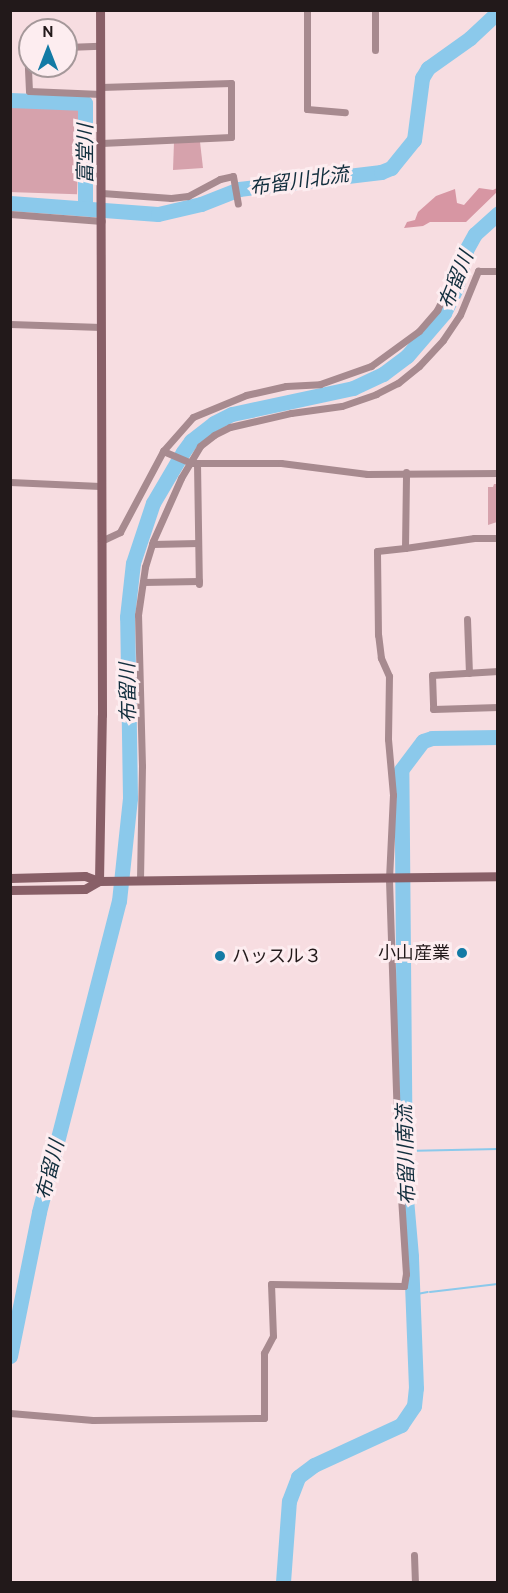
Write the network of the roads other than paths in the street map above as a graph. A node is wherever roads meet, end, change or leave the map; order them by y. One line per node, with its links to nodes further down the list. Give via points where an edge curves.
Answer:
1 (100, 10): 5 (street)
2 (307, 10): 9 (street, via 307,109)
3 (375, 10): 6 (street)
4 (78, 46): 5 (street)
5 (100, 46): 8 (street)
6 (375, 50)
7 (28, 78): 8 (street, via 28,92)
8 (101, 90): 10 (street); 10 (street, via 231,83 231,137)
9 (345, 112)
10 (101, 143): 11 (street)
11 (102, 195): 12 (street, via 188,196 233,176); 14 (street)
12 (237, 202)
13 (10, 214): 14 (street)
14 (102, 219): 18 (street)
15 (457, 256): 19 (street, via 453,278 437,310 419,331 392,352 349,376 320,384 286,386 226,402 192,417)
16 (498, 271): 20 (street, via 478,271 460,315 443,340 398,383 342,406 291,412 230,428 200,446)
17 (10, 324): 18 (street)
18 (101, 327): 24 (street)
19 (165, 452): 20 (street); 26 (street, via 120,532)
20 (192, 462): 21 (street, via 281,463 367,474); 27 (street); 28 (street, via 165,508)
21 (406, 472): 22 (street); 29 (street)
22 (498, 473)
23 (10, 482): 24 (street)
24 (100, 486): 26 (street)
25 (498, 538): 29 (street)
26 (101, 541): 39 (street)
27 (198, 543): 28 (street); 30 (street, via 199,583)
28 (152, 544): 30 (street)
29 (405, 548): 37 (street, via 377,551 378,635 381,658 389,676 388,739 393,795)
30 (143, 582): 38 (street, via 138,615 142,766)
31 (467, 620): 33 (street)
32 (498, 671): 33 (street)
33 (469, 673): 34 (street, via 432,675 433,709)
34 (498, 706)
35 (498, 876): 37 (street)
36 (10, 878): 39 (street, via 85,876)
37 (390, 878): 38 (street); 41 (street, via 405,1286 271,1284 273,1336 264,1353 264,1418 93,1420)
38 (137, 880): 39 (street)
39 (102, 881): 40 (street, via 85,889)
40 (10, 890)
41 (12, 1413)
42 (414, 1555): 43 (street)
43 (415, 1582)

